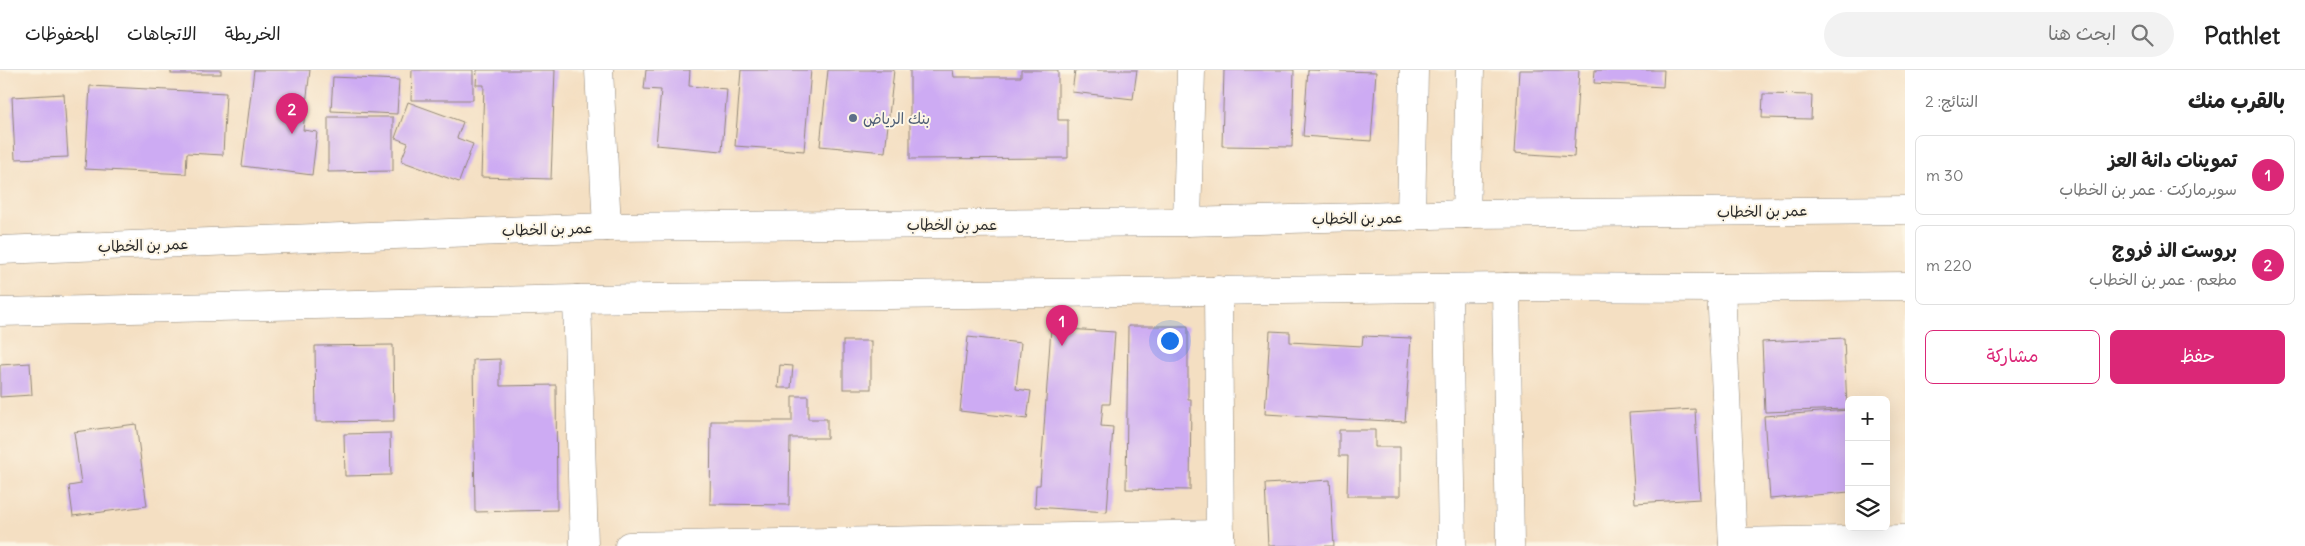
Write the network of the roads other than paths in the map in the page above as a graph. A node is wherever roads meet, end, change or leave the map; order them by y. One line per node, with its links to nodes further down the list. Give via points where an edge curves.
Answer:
1 (600, 70): 9 (street)
2 (1191, 70): 8 (street)
3 (1414, 70): 7 (street)
4 (1470, 70): 6 (street)
5 (1905, 210): 6 (street, عمر بن الخطاب)
6 (1466, 214): 7 (street, عمر بن الخطاب)
7 (1411, 217): 8 (street, عمر بن الخطاب)
8 (1187, 222): 9 (street, عمر بن الخطاب)
9 (607, 227): 10 (street, عمر بن الخطاب)
10 (0, 250)
11 (1506, 286): 13 (street); 14 (street); 25 (street)
12 (1905, 286): 14 (street)
13 (1448, 288): 15 (street); 24 (street)
14 (1721, 288): 21 (street)
15 (1218, 290): 16 (street); 19 (street)
16 (576, 298): 17 (street); 22 (street)
17 (0, 312)
18 (1905, 539): 21 (street)
19 (1220, 540): 20 (street)
20 (995, 542): 23 (street)
21 (1733, 544)
22 (584, 546)
23 (629, 546)
24 (1452, 546)
25 (1510, 546)

